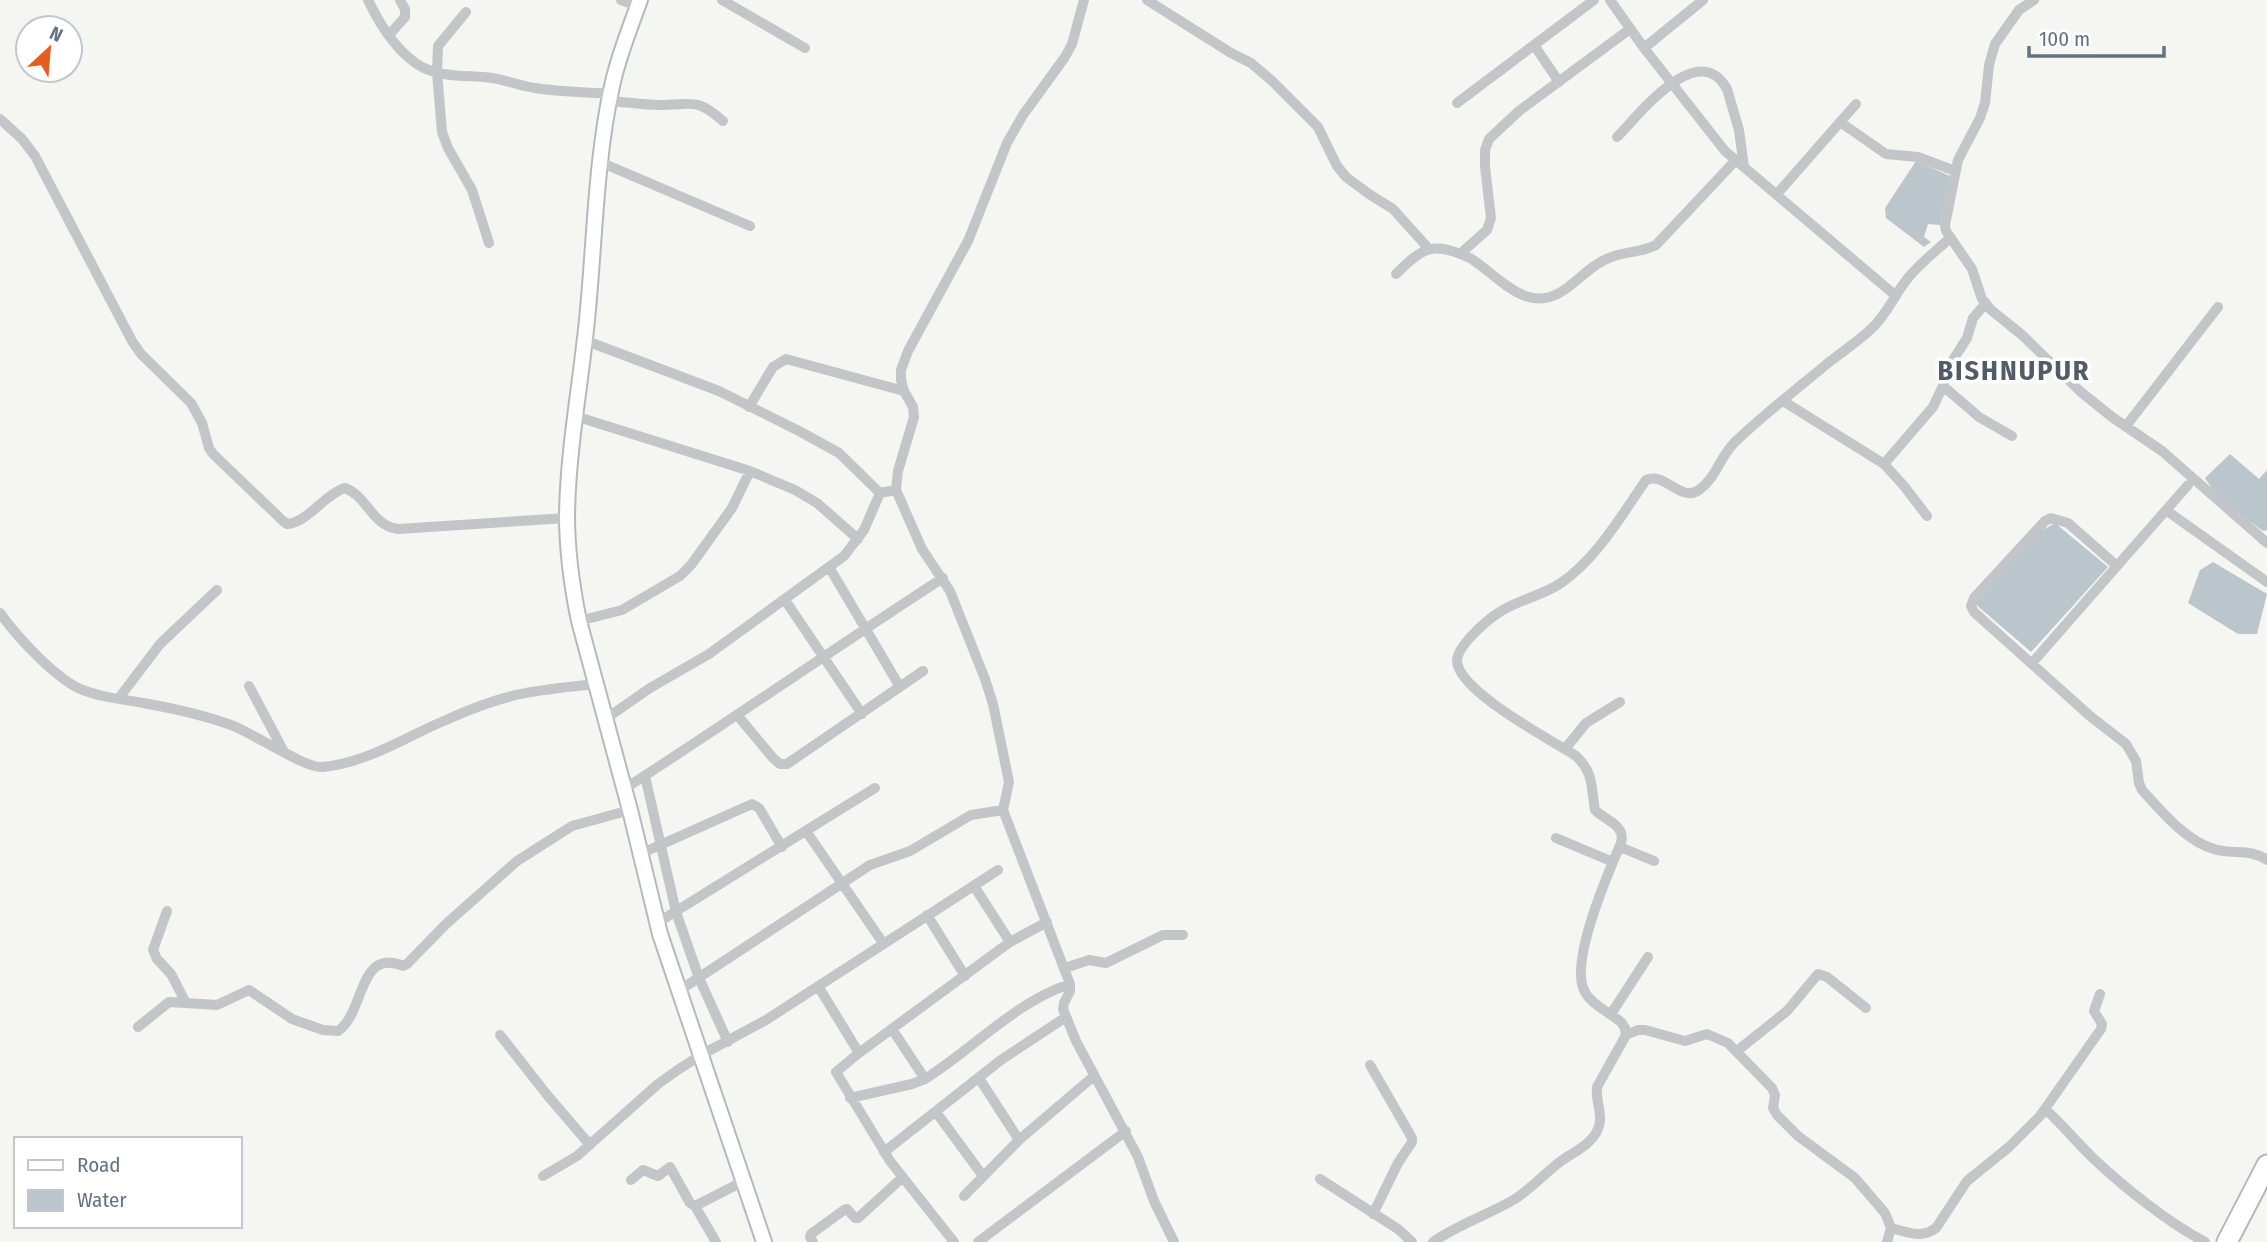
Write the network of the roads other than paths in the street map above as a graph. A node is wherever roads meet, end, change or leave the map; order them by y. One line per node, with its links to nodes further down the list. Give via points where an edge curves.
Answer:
1 (368, 0): 14 (street)
2 (400, 0): 14 (street, via 405,17)
3 (621, 0): 11 (street)
4 (722, 0): 16 (street)
5 (1084, 0): 43 (street, via 1072,44 1007,143 968,241 908,351 901,370)
6 (1147, 0): 35 (street, via 1271,80 1318,127 1346,177 1394,209)
7 (1594, 0): 15 (street)
8 (1610, 0): 13 (street)
9 (1703, 0): 17 (street)
10 (2034, 0): 30 (street, via 2019,10 1995,44 1985,103)
11 (639, 3): 21 (street)
12 (466, 12): 18 (street, via 439,43)
13 (1630, 29): 17 (street); 19 (street)
14 (389, 35): 18 (street, via 420,66)
15 (1534, 45): 19 (street); 22 (street)
16 (805, 48)
17 (1644, 48): 20 (street)
18 (437, 72): 21 (street); 34 (street, via 444,141 472,190)
19 (1559, 82): 36 (street, via 1489,139 1485,167 1490,226)
20 (1671, 82): 27 (street); 29 (street); 29 (street, via 1700,71 1724,83 1739,131)
21 (610, 97): 25 (street, via 660,105 695,103); 28 (street)
22 (1457, 103)
23 (1856, 104): 26 (street)
24 (0, 119): 56 (street, via 35,156 141,354 191,403 213,454 287,524 345,488 390,528)
25 (723, 121)
26 (1840, 122): 30 (street, via 1886,154 1917,157); 31 (street)
27 (1617, 137)
28 (600, 162): 32 (street); 41 (street)
29 (1740, 164): 31 (street); 36 (street, via 1656,245 1610,257 1551,297 1522,296)
30 (1955, 171): 33 (street, via 1945,225)
31 (1777, 194): 38 (street)
32 (750, 226)
33 (1950, 238): 38 (street); 39 (street, via 1972,269)
34 (489, 243)
35 (1429, 249): 36 (street); 37 (street)
36 (1460, 254)
37 (1396, 274)
38 (1896, 296): 44 (street, via 1869,332)
39 (1986, 303): 42 (street, via 1973,318); 47 (street, via 2081,392)
40 (2218, 307): 47 (street)
41 (584, 340): 45 (street, via 719,391); 46 (street)
42 (1943, 386): 48 (street); 49 (street, via 1933,407)
43 (904, 391): 45 (street, via 786,359 772,367); 52 (street, via 914,417)
44 (1783, 401): 49 (street); 79 (street, via 1733,444 1698,491 1683,493 1658,479 1646,480 1572,575 1497,614 1463,647 1457,663 1475,690)
45 (749, 407): 53 (street, via 839,453)
46 (575, 416): 50 (street); 56 (street)
47 (2126, 426): 58 (street, via 2162,451)
48 (2012, 436)
49 (1884, 464): 55 (street)
50 (750, 471): 57 (street, via 817,503); 66 (street, via 732,508 680,576 622,610)
51 (2188, 485): 54 (street)
52 (896, 490): 53 (street); 61 (street, via 918,541)
53 (880, 493): 57 (street)
54 (2167, 511): 59 (street); 62 (street)
55 (1927, 516)
56 (567, 518): 66 (street)
57 (859, 539): 60 (street)
58 (2267, 543)
59 (2117, 566): 69 (street); 69 (street, via 2068,523 2051,518 1974,598 1974,612)
60 (829, 567): 64 (street); 67 (street)
61 (943, 578): 67 (street); 85 (street, via 993,704 1009,782)
62 (2267, 582)
63 (217, 590): 74 (street, via 160,644)
64 (785, 600): 68 (street); 78 (street)
65 (0, 613): 74 (street, via 21,639 71,684)
66 (579, 621): 71 (street)
67 (866, 628): 68 (street); 73 (street)
68 (824, 657): 76 (street); 77 (street)
69 (2032, 663): 92 (street, via 2126,744 2136,761 2142,790 2195,841 2215,850 2252,852)
70 (923, 671): 73 (street)
71 (595, 684): 78 (street); 80 (street, via 497,700 386,749 335,765 311,766)
72 (249, 686): 80 (street)
73 (900, 687): 76 (street)
74 (119, 698): 80 (street, via 231,725)
75 (1620, 702): 79 (street, via 1586,723)
76 (862, 714): 77 (street, via 787,764 773,758)
77 (738, 716): 81 (street)
78 (604, 720): 83 (street)
79 (1564, 749): 90 (street, via 1586,765 1595,810 1621,830)
80 (283, 750)
81 (645, 776): 83 (street); 88 (street)
82 (875, 788): 86 (street)
83 (624, 789): 84 (street)
84 (630, 810): 91 (street); 114 (street, via 572,826 552,837 472,900 407,964 382,961 364,982 350,1017 338,1031 292,1019 249,990 217,1005)
85 (1003, 810): 96 (street, via 971,815 910,851 870,865); 101 (street)
86 (806, 831): 89 (street); 96 (street)
87 (1556, 838): 94 (street)
88 (659, 845): 89 (street, via 752,804); 91 (street); 99 (street)
89 (782, 847): 99 (street)
90 (1619, 847): 93 (street); 94 (street)
91 (640, 854): 102 (street)
92 (2267, 860)
93 (1654, 861)
94 (1613, 862): 116 (street, via 1589,927 1581,976 1587,996)
95 (998, 870): 97 (street)
96 (843, 884): 105 (street); 109 (street)
97 (974, 886): 100 (street); 104 (street)
98 (167, 911): 114 (street, via 153,950)
99 (676, 912): 102 (street); 109 (street)
100 (927, 915): 105 (street); 108 (street)
101 (1047, 922): 104 (street); 107 (street)
102 (657, 923): 112 (street)
103 (1183, 935): 107 (street, via 1163,935 1106,963 1089,960)
104 (1010, 942): 108 (street)
105 (883, 943): 111 (street)
106 (1648, 957): 116 (street)
107 (1065, 968): 110 (street)
108 (965, 976): 119 (street)
109 (699, 978): 112 (street); 122 (street)
110 (1070, 984): 117 (street, via 1064,1003); 129 (street, via 1024,1007)
111 (818, 986): 122 (street); 124 (street)
112 (680, 990): 125 (street)
113 (2100, 995): 131 (street, via 2094,1011 2101,1029)
114 (185, 1001): 118 (street, via 163,1005)
115 (1866, 1008): 123 (street, via 1818,974 1787,1011)
116 (1611, 1014): 121 (street)
117 (1066, 1017): 127 (street); 128 (street)
118 (138, 1027)
119 (892, 1029): 124 (street); 129 (street)
120 (500, 1035): 135 (street)
121 (1626, 1035): 123 (street, via 1645,1030 1685,1041 1707,1034); 155 (street, via 1597,1087 1600,1122 1591,1140 1518,1197)
122 (728, 1042): 125 (street)
123 (1737, 1051): 147 (street, via 1772,1088 1777,1115 1855,1178 1885,1213)
124 (859, 1053): 130 (street, via 836,1072)
125 (701, 1055): 135 (street, via 658,1084); 143 (street)
126 (1370, 1065): 146 (street, via 1412,1138)
127 (1094, 1076): 133 (street); 134 (street)
128 (979, 1078): 132 (street); 134 (street)
129 (925, 1079): 130 (street)
130 (850, 1098): 136 (street)
131 (2045, 1109): 147 (street, via 2009,1147 1967,1181 1930,1232 1921,1235); 157 (street, via 2095,1160 2177,1226)
132 (936, 1111): 136 (street); 139 (street)
133 (1126, 1131): 152 (street); 153 (street)
134 (1020, 1140): 139 (street)
135 (590, 1145): 138 (street)
136 (884, 1152): 140 (street)
137 (2267, 1165): 158 (highway)
138 (543, 1176)
139 (983, 1176): 144 (street)
140 (903, 1177): 150 (street, via 858,1218 844,1210 811,1234); 151 (street)
141 (1320, 1179): 146 (street)
142 (631, 1180): 145 (street, via 643,1170 657,1176 670,1167)
143 (744, 1181): 145 (street); 149 (street)
144 (964, 1196)
145 (695, 1206): 148 (street)
146 (1373, 1214): 154 (street)
147 (1891, 1228): 156 (street)
148 (716, 1242)
149 (764, 1242)
150 (813, 1242)
151 (954, 1242)
152 (978, 1242)
153 (1174, 1242)
154 (1412, 1242)
155 (1433, 1242)
156 (1887, 1242)
157 (2205, 1242)
158 (2227, 1242)

